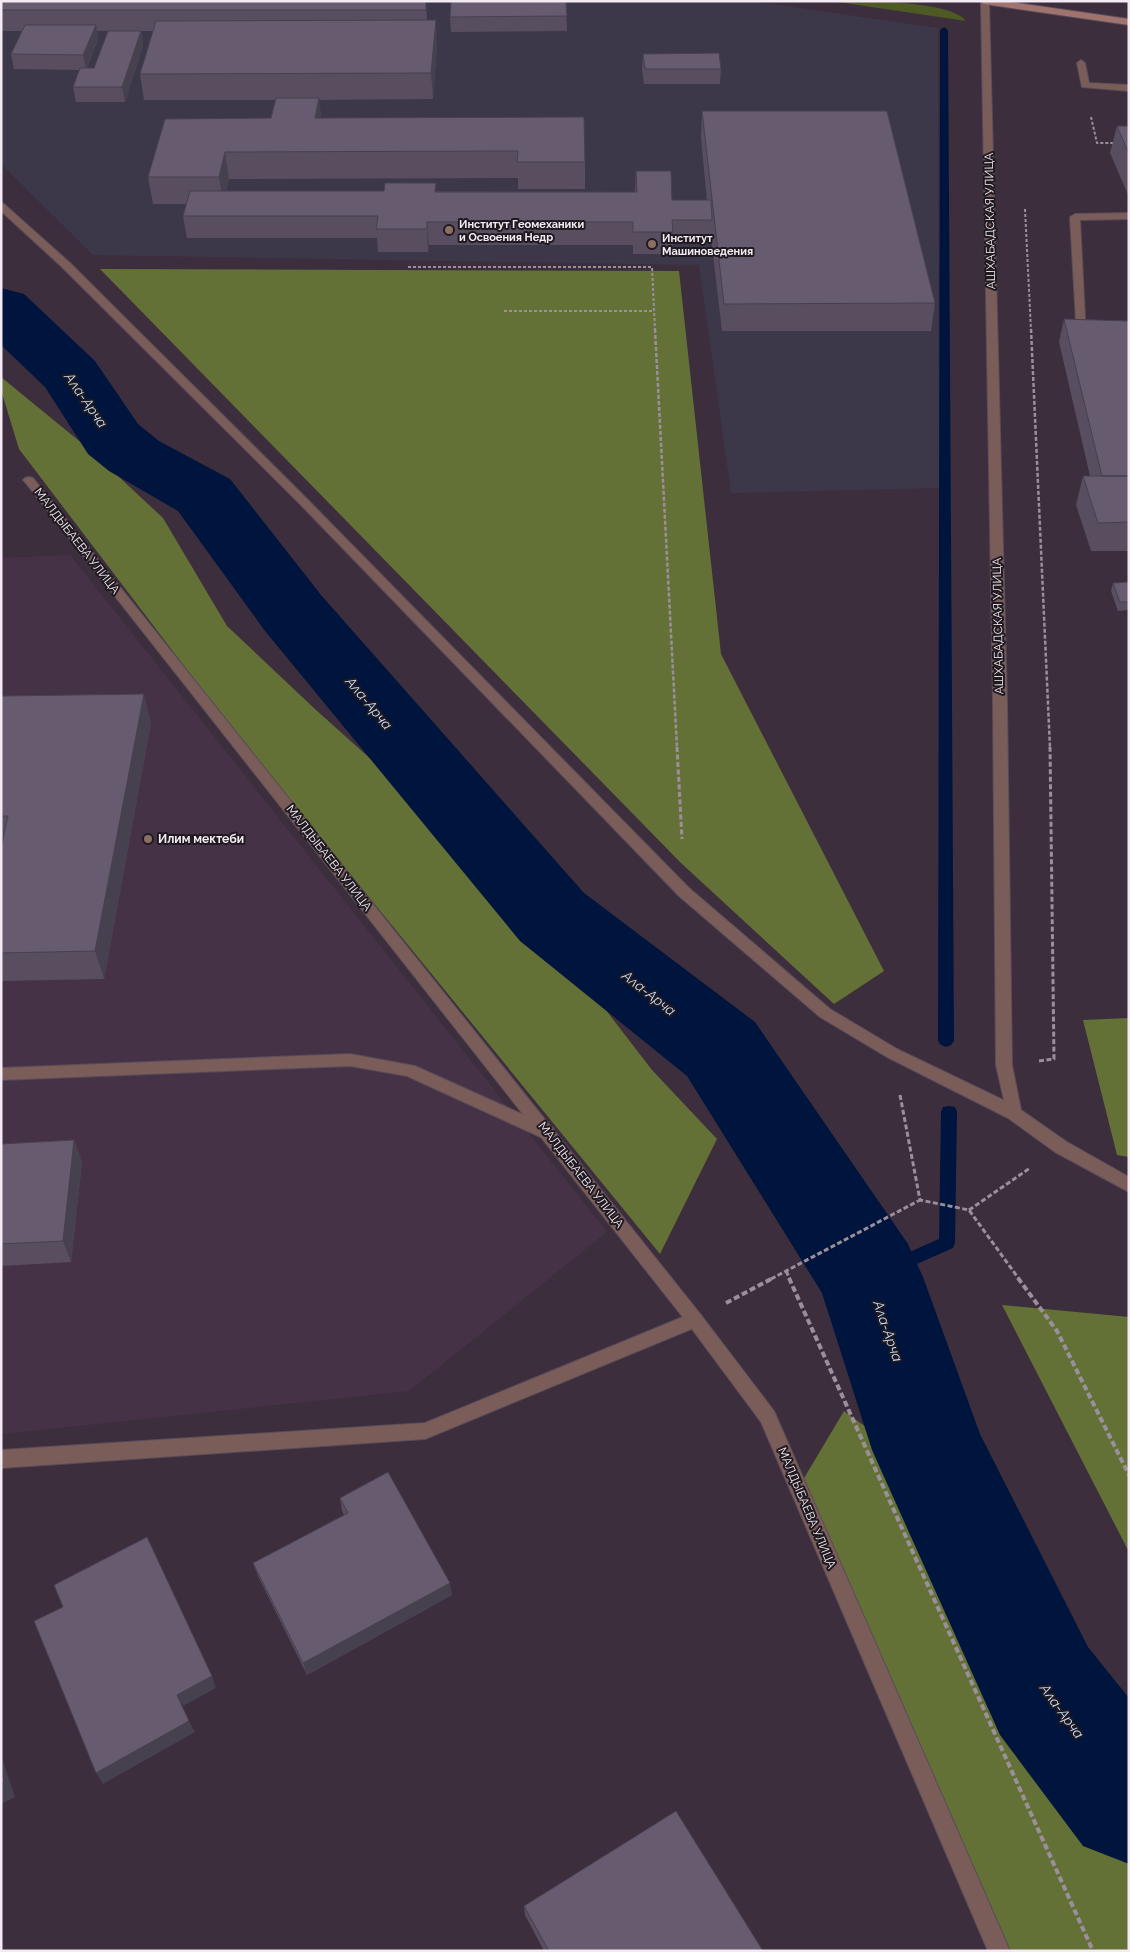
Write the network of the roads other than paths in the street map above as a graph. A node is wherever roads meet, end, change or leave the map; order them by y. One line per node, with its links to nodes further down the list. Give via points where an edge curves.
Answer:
1 (985, 1): 2 (main road); 10 (street, АШХАБАДСКАЯ УЛИЦА, via 1004,1065)
2 (1129, 22)
3 (1081, 63): 4 (street, via 1085,85)
4 (1129, 88)
5 (1, 206): 10 (street, via 66,265 296,494 684,892 825,1013 892,1052)
6 (1129, 216): 7 (street, via 1075,216)
7 (1081, 337)
8 (29, 480): 11 (street, МАЛДЫБАЕВА УЛИЦА)
9 (1, 1074): 11 (street, via 350,1060 409,1070)
10 (1014, 1113): 12 (street, via 1061,1147)
11 (547, 1133): 13 (street, МАЛДЫБАЕВА УЛИЦА)
12 (1129, 1185)
13 (696, 1320): 14 (street, via 425,1431); 15 (street, МАЛДЫБАЕВА УЛИЦА, via 768,1417)
14 (1, 1458)
15 (999, 1951)

